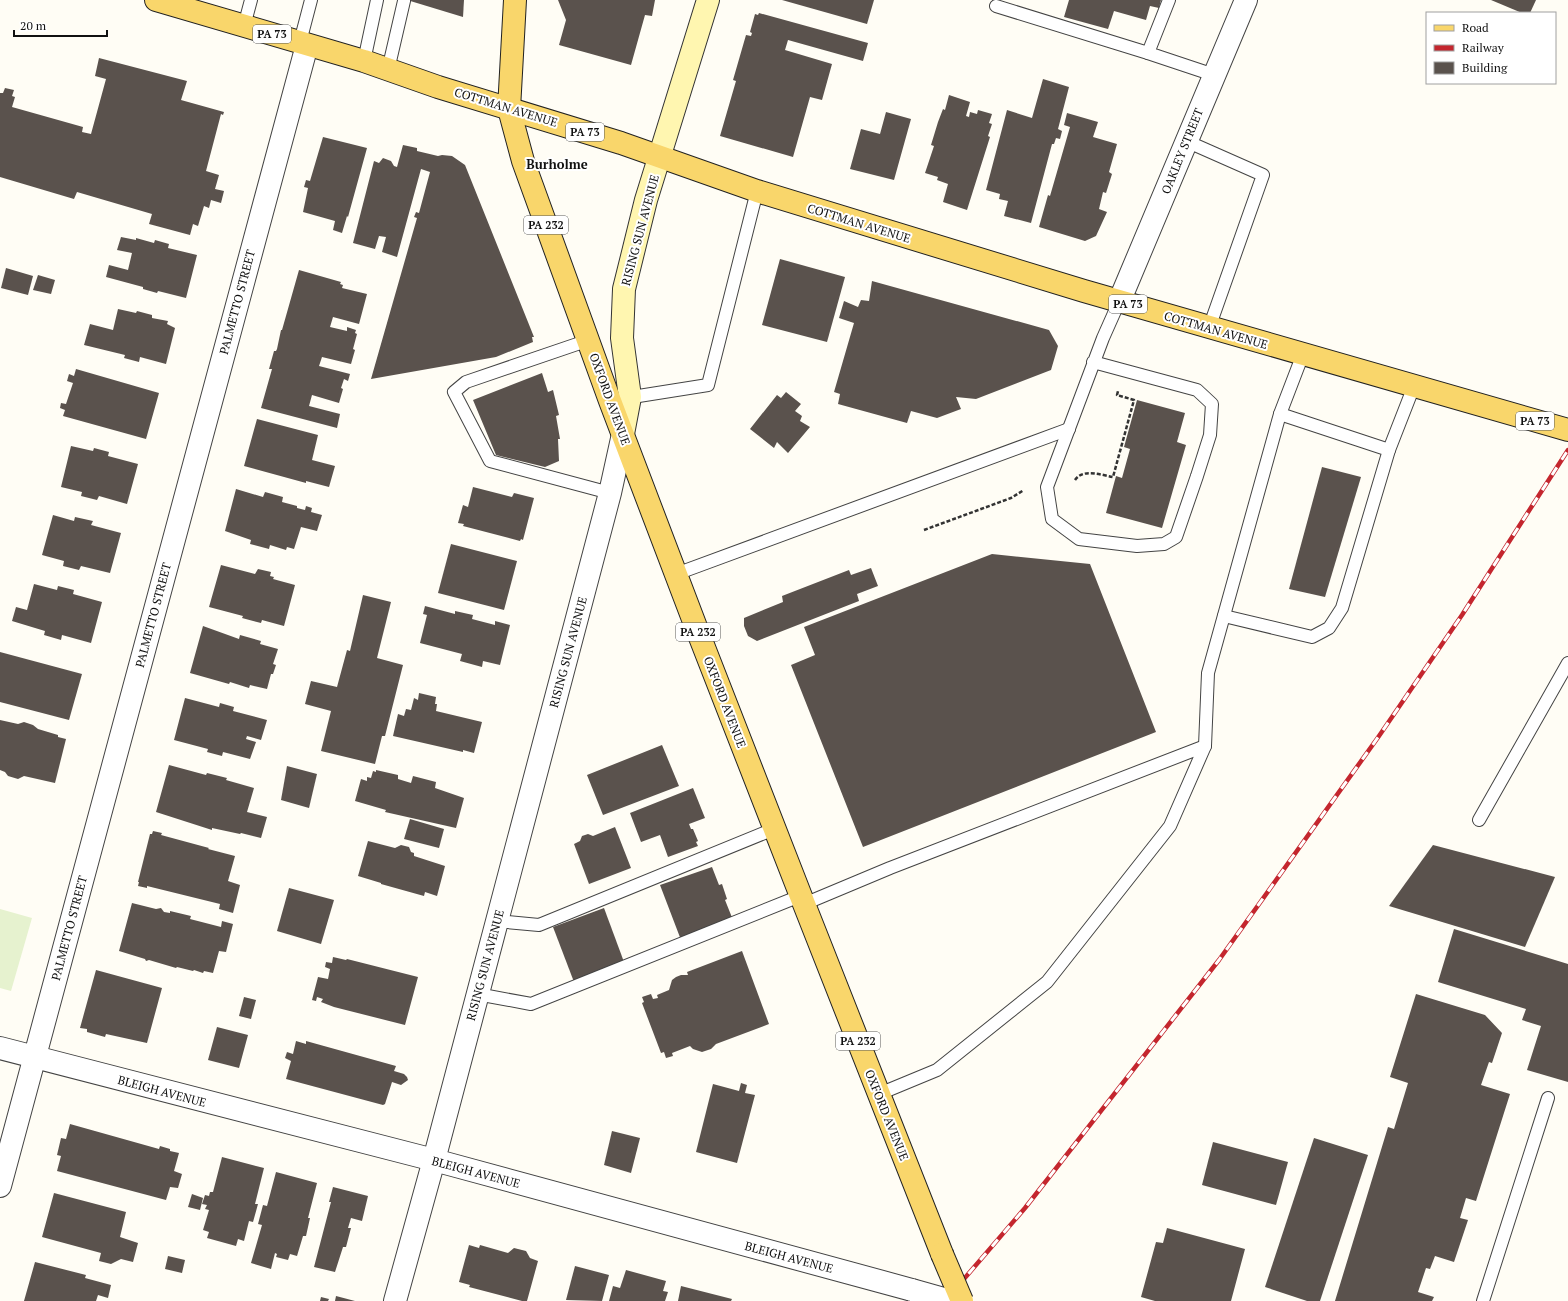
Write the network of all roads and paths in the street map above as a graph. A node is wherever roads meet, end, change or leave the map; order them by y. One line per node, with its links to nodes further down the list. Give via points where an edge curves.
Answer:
1 (156, 0): 11 (main road, COTTMAN AVENUE / PA 73)
2 (251, 0): 11 (lane)
3 (311, 0): 12 (lane)
4 (377, 0): 14 (lane)
5 (515, 0): 17 (main road, OXFORD AVENUE / PA 232)
6 (708, 0): 19 (main road, RISING SUN AVENUE)
7 (1169, 0): 13 (lane)
8 (404, 1): 15 (lane)
9 (1243, 1): 16 (street, OAKLEY STREET)
10 (996, 6): 13 (lane)
11 (244, 26): 12 (main road, COTTMAN AVENUE / PA 73)
12 (303, 43): 14 (main road, COTTMAN AVENUE / PA 73); 48 (street, PALMETTO STREET)
13 (1148, 53): 16 (lane)
14 (364, 61): 15 (main road, COTTMAN AVENUE / PA 73)
15 (388, 70): 17 (main road, COTTMAN AVENUE / PA 73)
16 (1214, 75): 18 (street, OAKLEY STREET)
17 (509, 109): 19 (main road, COTTMAN AVENUE / PA 73, via 621,142); 23 (main road, OXFORD AVENUE / PA 232, via 523,161)
18 (1186, 140): 21 (street, OAKLEY STREET); 22 (lane, via 1263,175)
19 (660, 157): 20 (main road, COTTMAN AVENUE / PA 73); 28 (main road, RISING SUN AVENUE, via 646,200 624,289)
20 (757, 191): 21 (main road, COTTMAN AVENUE / PA 73); 28 (lane, via 708,385)
21 (1119, 302): 22 (main road, COTTMAN AVENUE / PA 73); 25 (lane)
22 (1209, 328): 24 (main road, COTTMAN AVENUE / PA 73)
23 (589, 340): 28 (main road, OXFORD AVENUE / PA 232); 36 (lane, via 466,382 454,392 490,461)
24 (1303, 354): 27 (main road, COTTMAN AVENUE / PA 73); 29 (lane)
25 (1094, 362): 30 (lane); 30 (lane, via 1198,390 1212,404 1210,435 1176,537 1164,544 1137,546 1079,539 1052,519 1047,488)
26 (1120, 385): 34 (path, via 1117,394 1134,400 1113,477 1087,473 1077,477)
27 (1414, 386): 31 (main road, COTTMAN AVENUE / PA 73); 33 (lane)
28 (620, 399): 32 (main road, OXFORD AVENUE / PA 232)
29 (1280, 414): 33 (lane); 39 (lane)
30 (1069, 428): 38 (lane)
31 (1568, 430)
32 (623, 434): 36 (street, RISING SUN AVENUE); 38 (main road, OXFORD AVENUE / PA 232)
33 (1389, 450): 39 (lane, via 1342,608 1329,628 1312,637)
34 (1073, 485)
35 (1027, 488): 37 (path, via 1011,498)
36 (610, 493): 45 (street, RISING SUN AVENUE)
37 (924, 530)
38 (676, 574): 43 (main road, OXFORD AVENUE / PA 232)
39 (1224, 616): 41 (lane, via 1208,673)
40 (1568, 663): 42 (lane)
41 (1205, 746): 44 (lane); 49 (lane, via 1170,826 1047,982 937,1070)
42 (1479, 820)
43 (774, 828): 44 (main road, OXFORD AVENUE / PA 232); 45 (lane, via 539,925)
44 (802, 900): 46 (lane, via 531,1004); 49 (main road, OXFORD AVENUE / PA 232)
45 (496, 921): 46 (street, RISING SUN AVENUE)
46 (477, 994): 51 (street, RISING SUN AVENUE)
47 (0, 1048): 48 (street, BLEIGH AVENUE)
48 (35, 1057): 51 (street, BLEIGH AVENUE); 52 (street, PALMETTO STREET)
49 (879, 1094): 55 (main road, OXFORD AVENUE / PA 232, bridge)
50 (1548, 1098): 56 (lane)
51 (434, 1160): 53 (street, RISING SUN AVENUE); 54 (street, BLEIGH AVENUE, bridge)
52 (0, 1186)
53 (395, 1301)
54 (951, 1301)
55 (962, 1301)
56 (1483, 1301)

